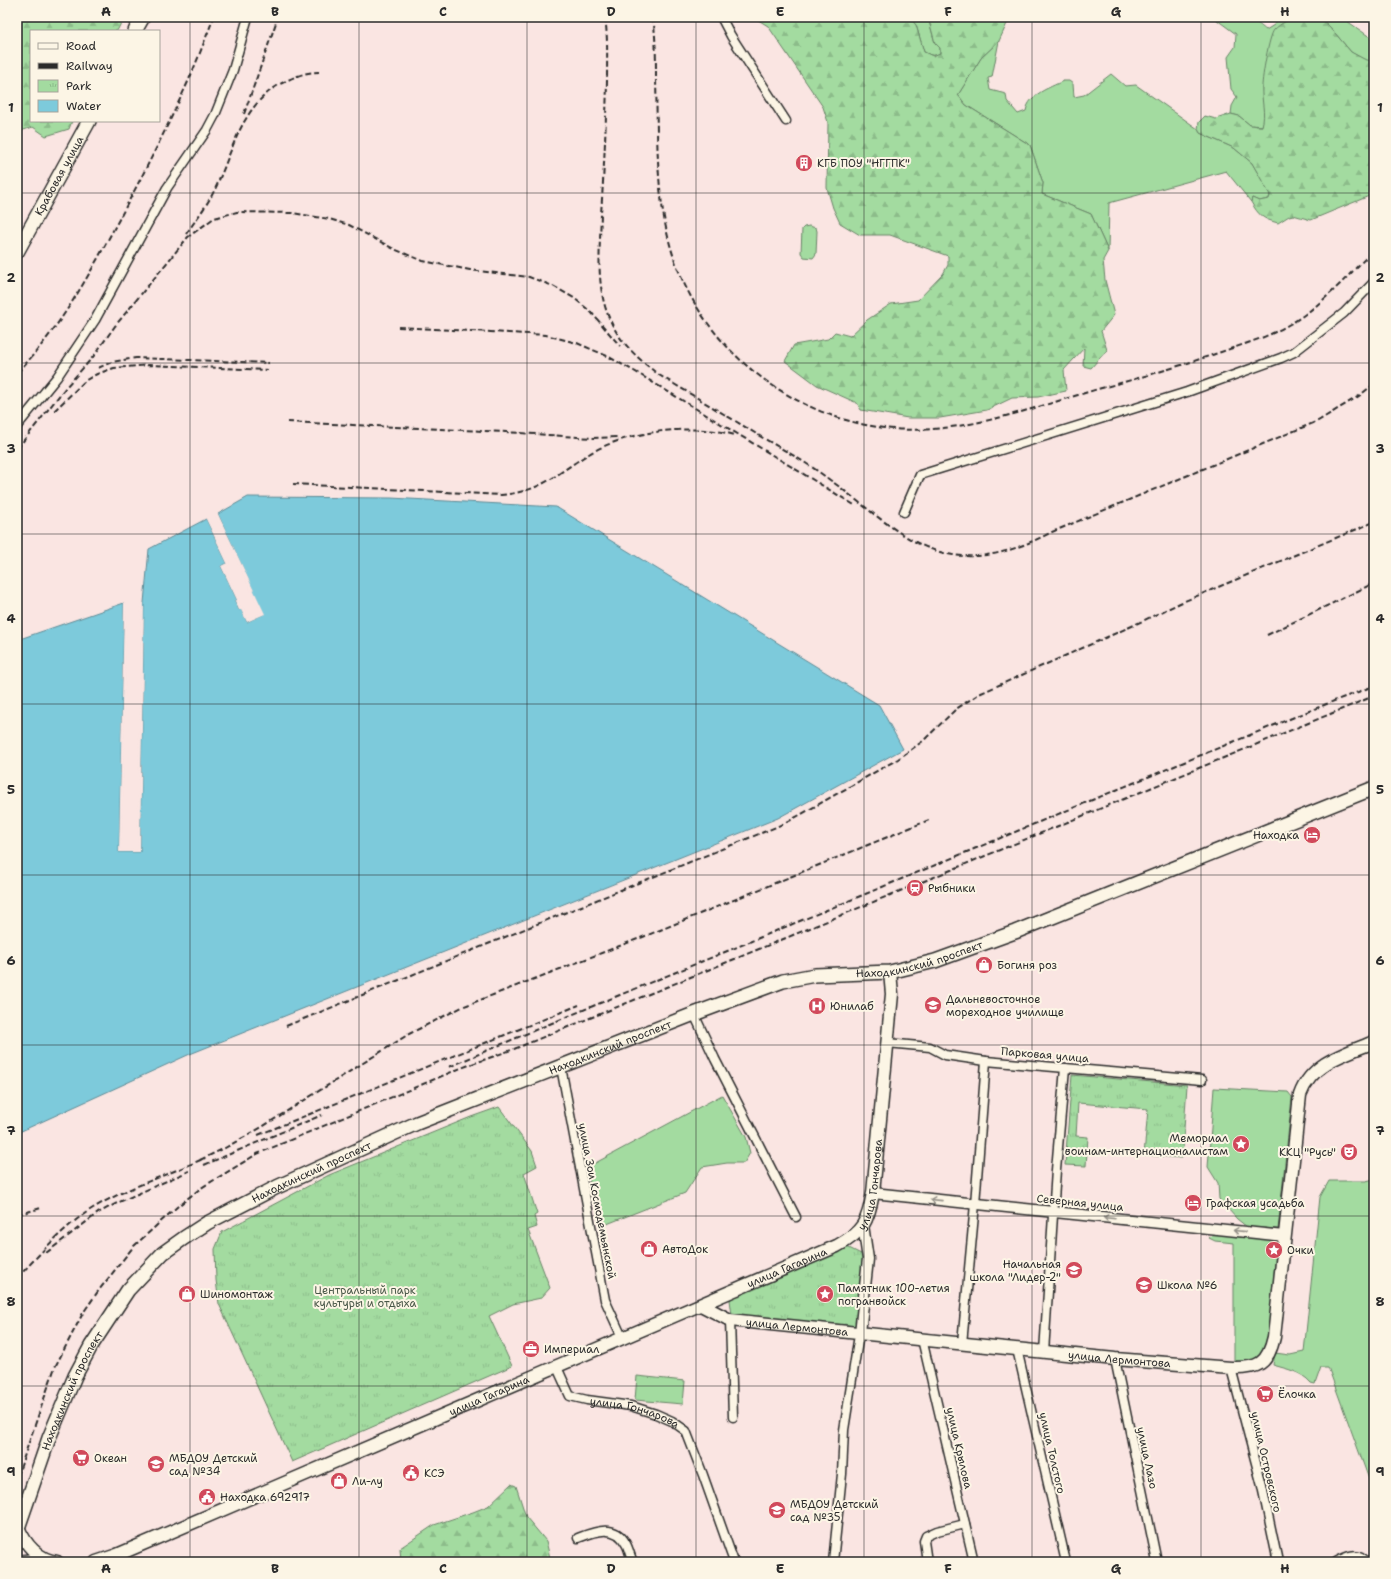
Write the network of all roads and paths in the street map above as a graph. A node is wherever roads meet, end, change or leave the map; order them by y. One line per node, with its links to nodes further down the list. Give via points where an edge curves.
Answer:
1 (143, 17): 4 (main road)
2 (248, 17): 9 (street, via 233,70 207,130 167,188 95,320 57,377)
3 (721, 17): 5 (street)
4 (136, 30)
5 (786, 121)
6 (88, 122): 7 (main road, Крабовая улица)
7 (17, 252)
8 (1374, 282): 10 (street, via 1344,312 1294,352 1255,369 1187,392 920,475)
9 (17, 426)
10 (904, 512)
11 (1374, 788): 12 (main road, Находкинский проспект, via 979,946 936,961)
12 (890, 972): 13 (main road, Находкинский проспект, via 798,977); 15 (main road, улица Гончарова, via 892,994)
13 (694, 1014): 17 (main road, Находкинский проспект); 23 (street)
14 (1374, 1042): 25 (main road, улица Лермонтова, via 1331,1059 1317,1069 1303,1087 1298,1103)
15 (887, 1043): 16 (street, Парковая улица, via 930,1047 945,1055); 20 (main road, улица Гончарова)
16 (986, 1061): 18 (street, Парковая улица); 21 (street)
17 (561, 1067): 29 (street, улица Зои Космодемьянской, via 605,1300); 39 (main road, Находкинский проспект, via 417,1123 318,1167 207,1223 164,1253 128,1290 91,1346 75,1376 49,1438)
18 (1065, 1068): 19 (street, Парковая улица); 22 (street)
19 (1202, 1080)
20 (873, 1193): 21 (street, Северная улица, one-way to 20); 24 (main road, улица Гончарова)
21 (975, 1204): 22 (street, Северная улица); 31 (street)
22 (1054, 1212): 25 (street, Северная улица, one-way to 22); 33 (street)
23 (796, 1217)
24 (864, 1225): 26 (main road, улица Гагарина, via 849,1240 837,1246); 28 (street, улица Гончарова, via 868,1259)
25 (1281, 1235): 36 (main road, улица Лермонтова, via 1272,1349 1267,1358 1255,1367)
26 (701, 1305): 27 (main road, улица Лермонтова); 29 (main road, улица Гагарина)
27 (730, 1320): 28 (main road, улица Лермонтова); 37 (street)
28 (860, 1333): 30 (main road, улица Лермонтова); 47 (street, улица Гончарова, via 844,1430)
29 (622, 1337): 35 (main road, улица Гагарина)
30 (922, 1339): 31 (main road, улица Лермонтова); 38 (street, улица Крылова)
31 (962, 1344): 32 (main road, улица Лермонтова)
32 (1017, 1349): 33 (main road, улица Лермонтова); 50 (street, улица Толстого)
33 (1044, 1352): 34 (main road, улица Лермонтова)
34 (1115, 1359): 36 (main road, улица Лермонтова); 51 (street, улица Лазо)
35 (556, 1366): 41 (main road, улица Гагарина); 46 (street, улица Гончарова, via 570,1396 631,1406 672,1421 686,1431)
36 (1231, 1368): 52 (street, улица Островского, via 1262,1486)
37 (733, 1417)
38 (965, 1524): 48 (street, via 926,1536); 49 (street, улица Крылова)
39 (18, 1529): 43 (main road, via 28,1546)
40 (578, 1538): 45 (street, via 609,1530 620,1536 626,1544)
41 (106, 1561): 44 (main road, улица Гагарина)
42 (17, 1562): 43 (main road)
43 (48, 1562)
44 (96, 1562)
45 (633, 1562)
46 (734, 1562)
47 (833, 1562)
48 (926, 1562)
49 (974, 1562)
50 (1066, 1562)
51 (1156, 1562)
52 (1278, 1562)
53 (1336, 1562): 54 (street, via 1354,1555)
54 (1366, 1562)

